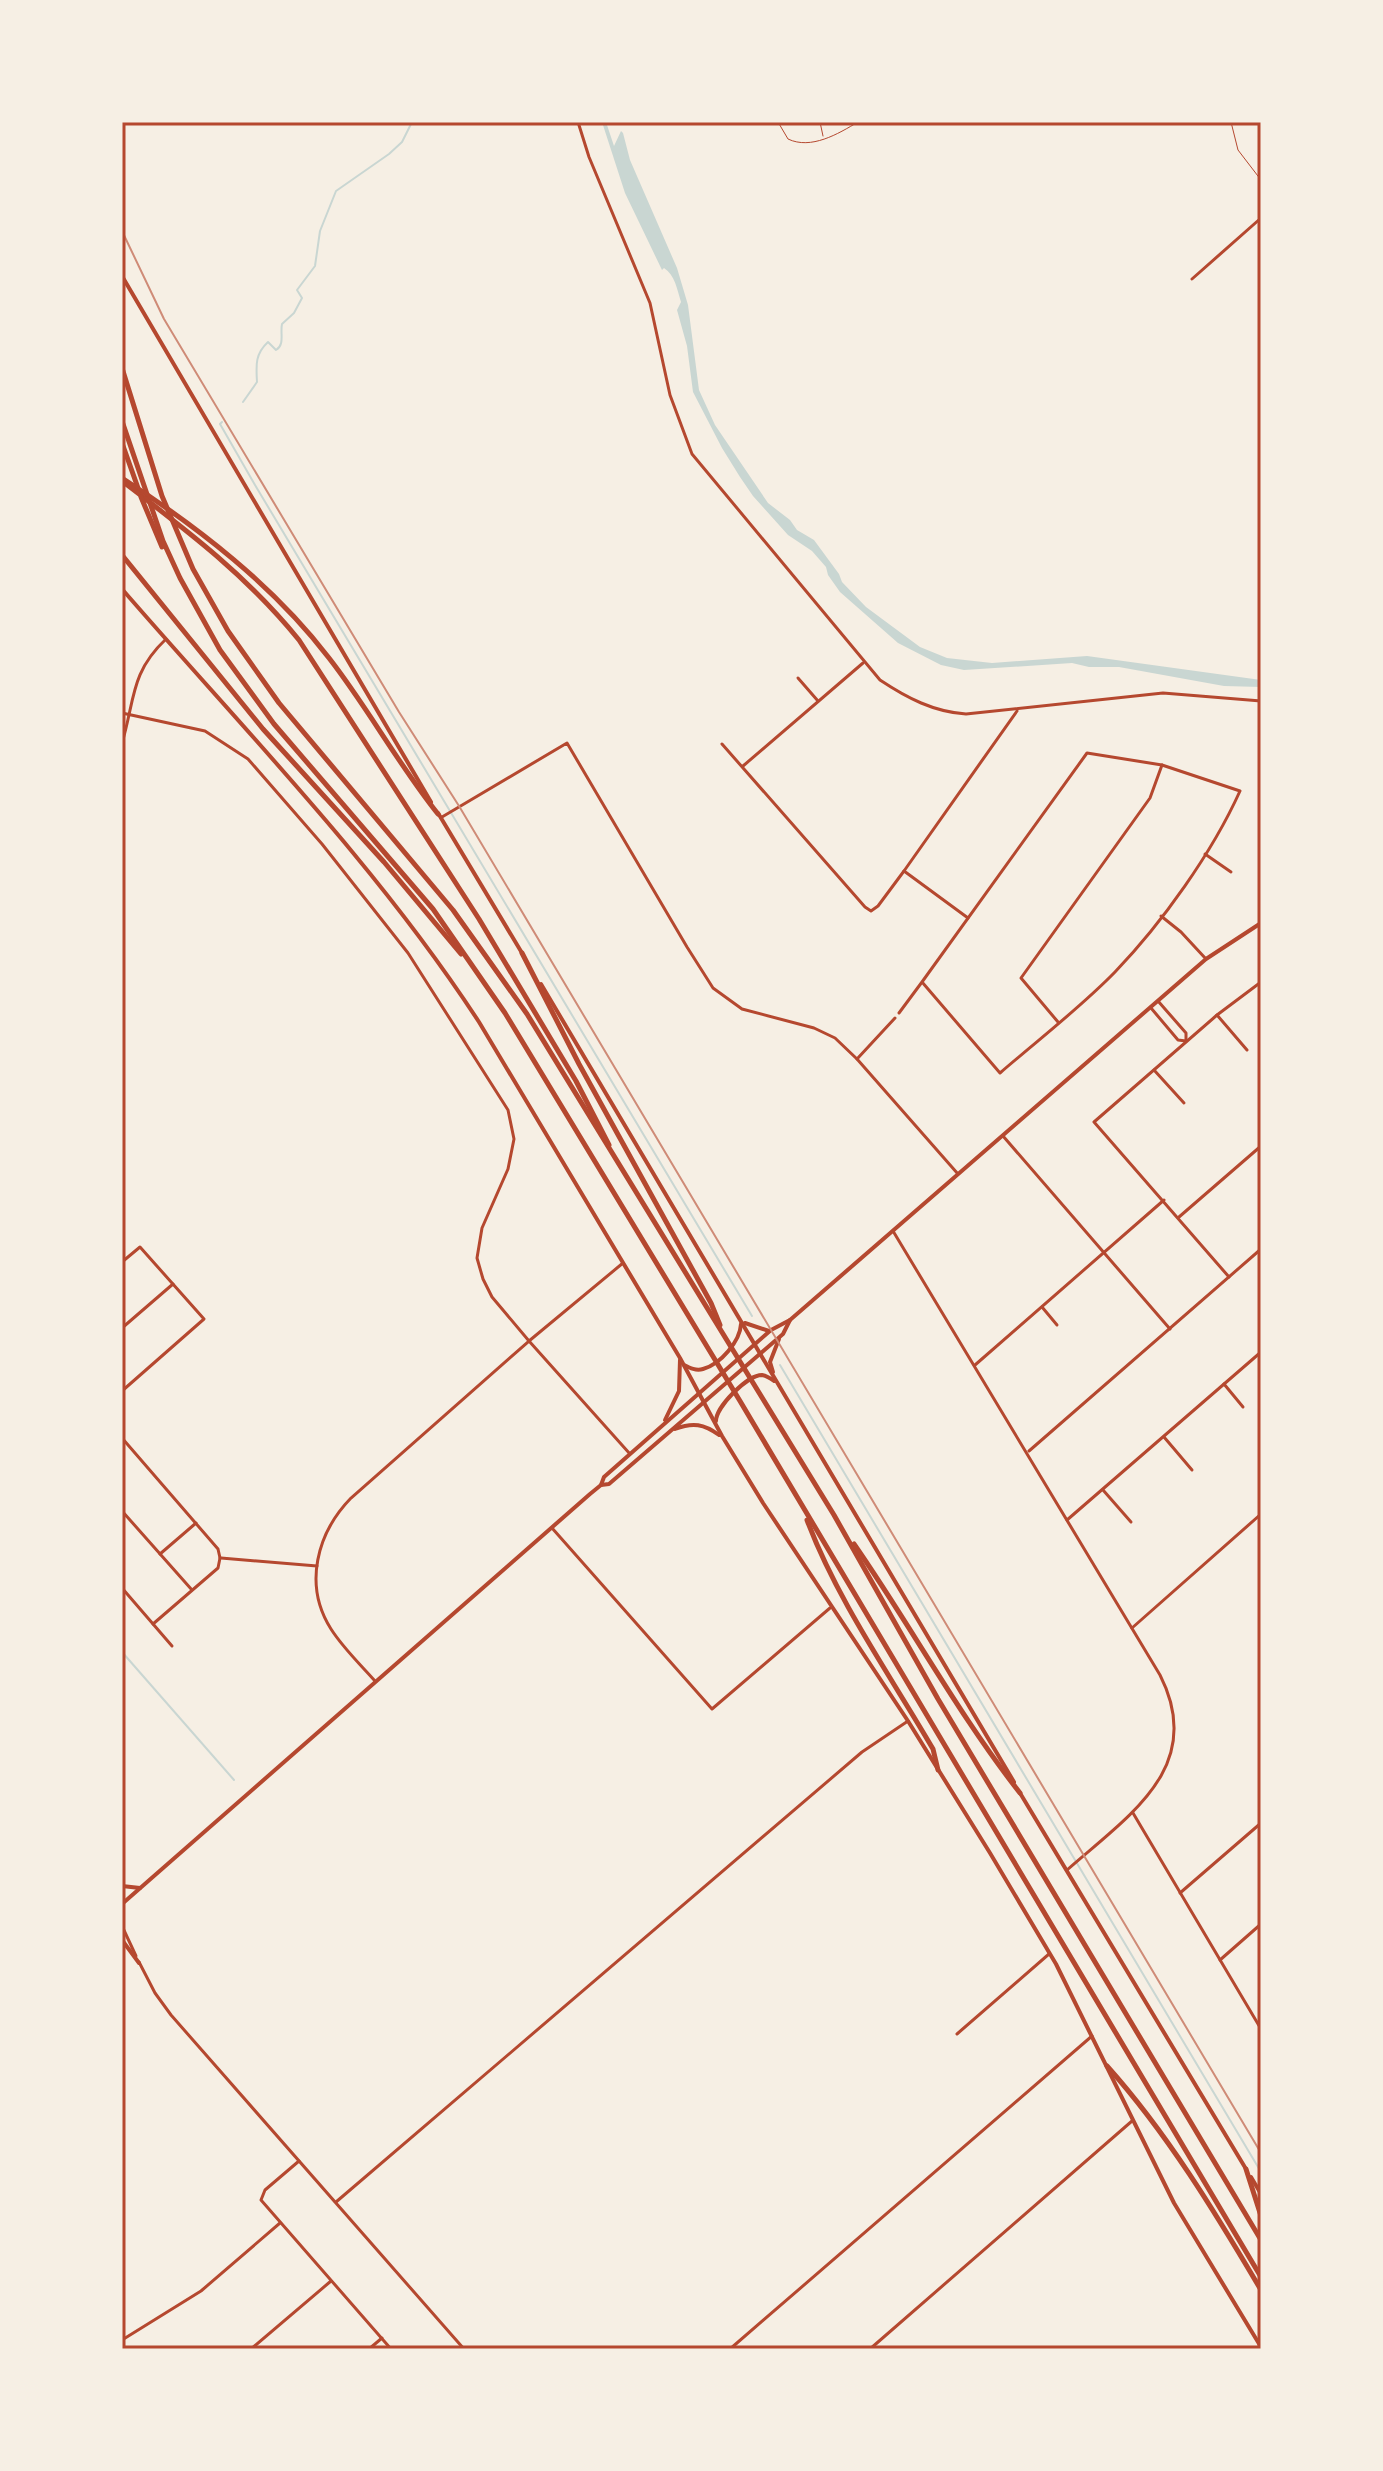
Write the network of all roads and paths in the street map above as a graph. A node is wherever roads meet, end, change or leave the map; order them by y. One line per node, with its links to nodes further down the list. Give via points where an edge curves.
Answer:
1 (578, 122): 20 (street, via 650,303 670,395 692,454)
2 (778, 122): 6 (lane, via 796,143)
3 (820, 122): 6 (lane)
4 (858, 122): 6 (lane)
5 (1231, 122): 7 (lane, via 1238,150)
6 (823, 139)
7 (1261, 180)
8 (1261, 218): 10 (street)
9 (122, 276): 30 (main road)
10 (1192, 279)
11 (122, 368): 55 (highway, via 162,496 228,631 267,688 481,948)
12 (122, 421): 17 (highway, via 152,514)
13 (122, 443): 17 (highway, via 150,522)
14 (122, 480): 16 (highway)
15 (122, 555): 41 (highway, via 263,729)
16 (234, 564): 30 (highway, via 287,608 322,648); 55 (highway, via 299,640 339,698 486,931)
17 (180, 578): 41 (highway, via 251,695 433,909)
18 (122, 589): 19 (main road)
19 (166, 639): 25 (street, via 148,657); 63 (main road, via 383,888 453,982)
20 (863, 663): 22 (street); 24 (street, via 901,694 929,706 966,714)
21 (798, 678): 22 (street)
22 (818, 701): 29 (street)
23 (1261, 701): 24 (street, via 1163,693)
24 (1017, 711): 32 (street)
25 (124, 713): 26 (street); 75 (street, via 205,731 248,759 408,953 483,1068 508,1110 514,1139 508,1169 482,1228 477,1258 492,1297)
26 (122, 743)
27 (722, 744): 29 (street)
28 (1162, 765): 31 (street, via 1240,791); 35 (street, via 1087,753); 47 (street, via 1150,798 1021,978)
29 (743, 766): 32 (street, via 871,911)
30 (440, 816): 37 (main road); 50 (street, via 567,743 713,988 756,1015 828,1033)
31 (1205, 854): 33 (street); 34 (street)
32 (904, 871): 35 (street)
33 (1231, 872)
34 (1161, 916): 38 (street); 47 (street, via 1113,974)
35 (968, 918): 39 (street)
36 (1261, 923): 38 (main road)
37 (522, 953): 68 (main road); 74 (highway)
38 (1206, 959): 42 (main road)
39 (922, 982): 44 (street); 47 (street, via 1000,1073)
40 (1261, 982): 45 (street)
41 (484, 983): 99 (highway)
42 (1158, 1001): 43 (main road); 48 (street, via 1186,1033)
43 (1151, 1008): 48 (street, via 1178,1040); 53 (main road)
44 (899, 1013)
45 (1217, 1015): 48 (street); 49 (street)
46 (895, 1018): 50 (street)
47 (1058, 1022)
48 (1186, 1041): 51 (street)
49 (1247, 1050)
50 (857, 1059): 56 (street)
51 (1154, 1070): 52 (street); 57 (street, via 1094,1122)
52 (1184, 1103)
53 (1003, 1136): 56 (main road); 61 (street)
54 (1261, 1146): 58 (street)
55 (623, 1170): 74 (highway)
56 (958, 1174): 59 (main road)
57 (1164, 1200): 58 (street); 61 (street)
58 (1179, 1217): 64 (street)
59 (893, 1231): 67 (main road); 81 (street)
60 (1261, 1249): 64 (street)
61 (1104, 1252): 66 (street); 71 (street)
62 (122, 1262): 65 (street, via 140,1247)
63 (623, 1263): 75 (street); 79 (main road)
64 (1229, 1277): 71 (street)
65 (173, 1284): 70 (street); 84 (street, via 204,1319)
66 (1042, 1307): 69 (street); 81 (street)
67 (790, 1320): 72 (main road); 73 (main road)
68 (741, 1321): 72 (main road); 76 (main road); 80 (main road, via 739,1339 709,1366 694,1370)
69 (1057, 1325)
70 (122, 1328)
71 (1170, 1329): 94 (street)
72 (769, 1331): 76 (main road)
73 (783, 1334): 78 (main road); 82 (main road, via 770,1362)
74 (726, 1340): 102 (highway)
75 (529, 1341): 95 (street); 109 (street, via 342,1508 323,1537)
76 (754, 1344): 78 (main road); 85 (main road)
77 (1261, 1352): 83 (street)
78 (760, 1354): 82 (main road); 86 (main road)
79 (680, 1358): 80 (main road); 89 (main road, via 679,1391)
80 (683, 1365): 85 (main road)
81 (975, 1365): 94 (street)
82 (776, 1382): 88 (main road, via 753,1377 721,1405); 119 (main road)
83 (1224, 1384): 87 (street); 92 (street)
84 (122, 1391)
85 (698, 1392): 86 (main road); 89 (main road)
86 (703, 1402): 88 (main road); 90 (main road)
87 (1243, 1407)
88 (716, 1424): 91 (main road)
89 (659, 1428): 95 (main road)
90 (669, 1431): 91 (main road, via 702,1425); 97 (main road, via 609,1484)
91 (722, 1436): 112 (main road)
92 (1164, 1437): 96 (street); 98 (street)
93 (122, 1438): 105 (street)
94 (1028, 1453): 103 (street)
95 (630, 1454): 97 (main road)
96 (1192, 1470)
97 (601, 1485): 106 (main road)
98 (1103, 1490): 103 (street); 104 (street)
99 (802, 1508): 118 (highway, via 849,1605 933,1749); 145 (highway)
100 (122, 1511): 107 (street)
101 (1261, 1514): 114 (street)
102 (834, 1515): 119 (highway, via 975,1734); 144 (highway)
103 (1067, 1520): 114 (street)
104 (1131, 1522)
105 (196, 1523): 107 (street); 108 (street)
106 (552, 1528): 112 (street, via 712,1709); 116 (main road)
107 (160, 1554): 111 (street)
108 (220, 1558): 109 (street); 111 (street, via 218,1568)
109 (317, 1566): 116 (street, via 317,1593 328,1625)
110 (122, 1588): 113 (street)
111 (192, 1590): 113 (street)
112 (830, 1608): 117 (main road)
113 (153, 1624): 115 (street)
114 (1132, 1628): 120 (street, via 1166,1685 1175,1728 1165,1771)
115 (172, 1646)
116 (376, 1682): 124 (main road)
117 (908, 1721): 118 (main road); 141 (street, via 861,1752)
118 (938, 1770): 130 (main road)
119 (1020, 1793): 122 (main road)
120 (1133, 1813): 122 (street); 125 (street)
121 (1261, 1823): 125 (street)
122 (1067, 1870): 139 (main road)
123 (122, 1886): 124 (main road)
124 (140, 1888): 126 (main road)
125 (1180, 1893): 131 (street)
126 (122, 1904)
127 (1261, 1924): 131 (street)
128 (122, 1926): 132 (street)
129 (122, 1940): 132 (main road)
130 (1049, 1954): 134 (street); 135 (main road)
131 (1220, 1960): 133 (street)
132 (139, 1963): 138 (street, via 171,2015)
133 (1260, 2026)
134 (957, 2034)
135 (1092, 2036): 136 (main road); 155 (street)
136 (1107, 2066): 137 (main road); 147 (highway, via 1138,2101)
137 (1132, 2121): 150 (main road, via 1174,2203); 156 (street)
138 (299, 2161): 141 (street); 143 (street, via 261,2195)
139 (1246, 2169): 140 (main road); 142 (highway)
140 (1261, 2194)
141 (336, 2202): 154 (street)
142 (1261, 2216)
143 (280, 2223): 146 (street); 149 (street, via 201,2291)
144 (1261, 2240)
145 (1261, 2277)
146 (331, 2281): 148 (street); 151 (street)
147 (1261, 2290)
148 (382, 2338): 152 (street); 153 (street)
149 (122, 2340)
150 (1261, 2347)
151 (251, 2349)
152 (369, 2349)
153 (391, 2349)
154 (464, 2349)
155 (730, 2349)
156 (870, 2349)

